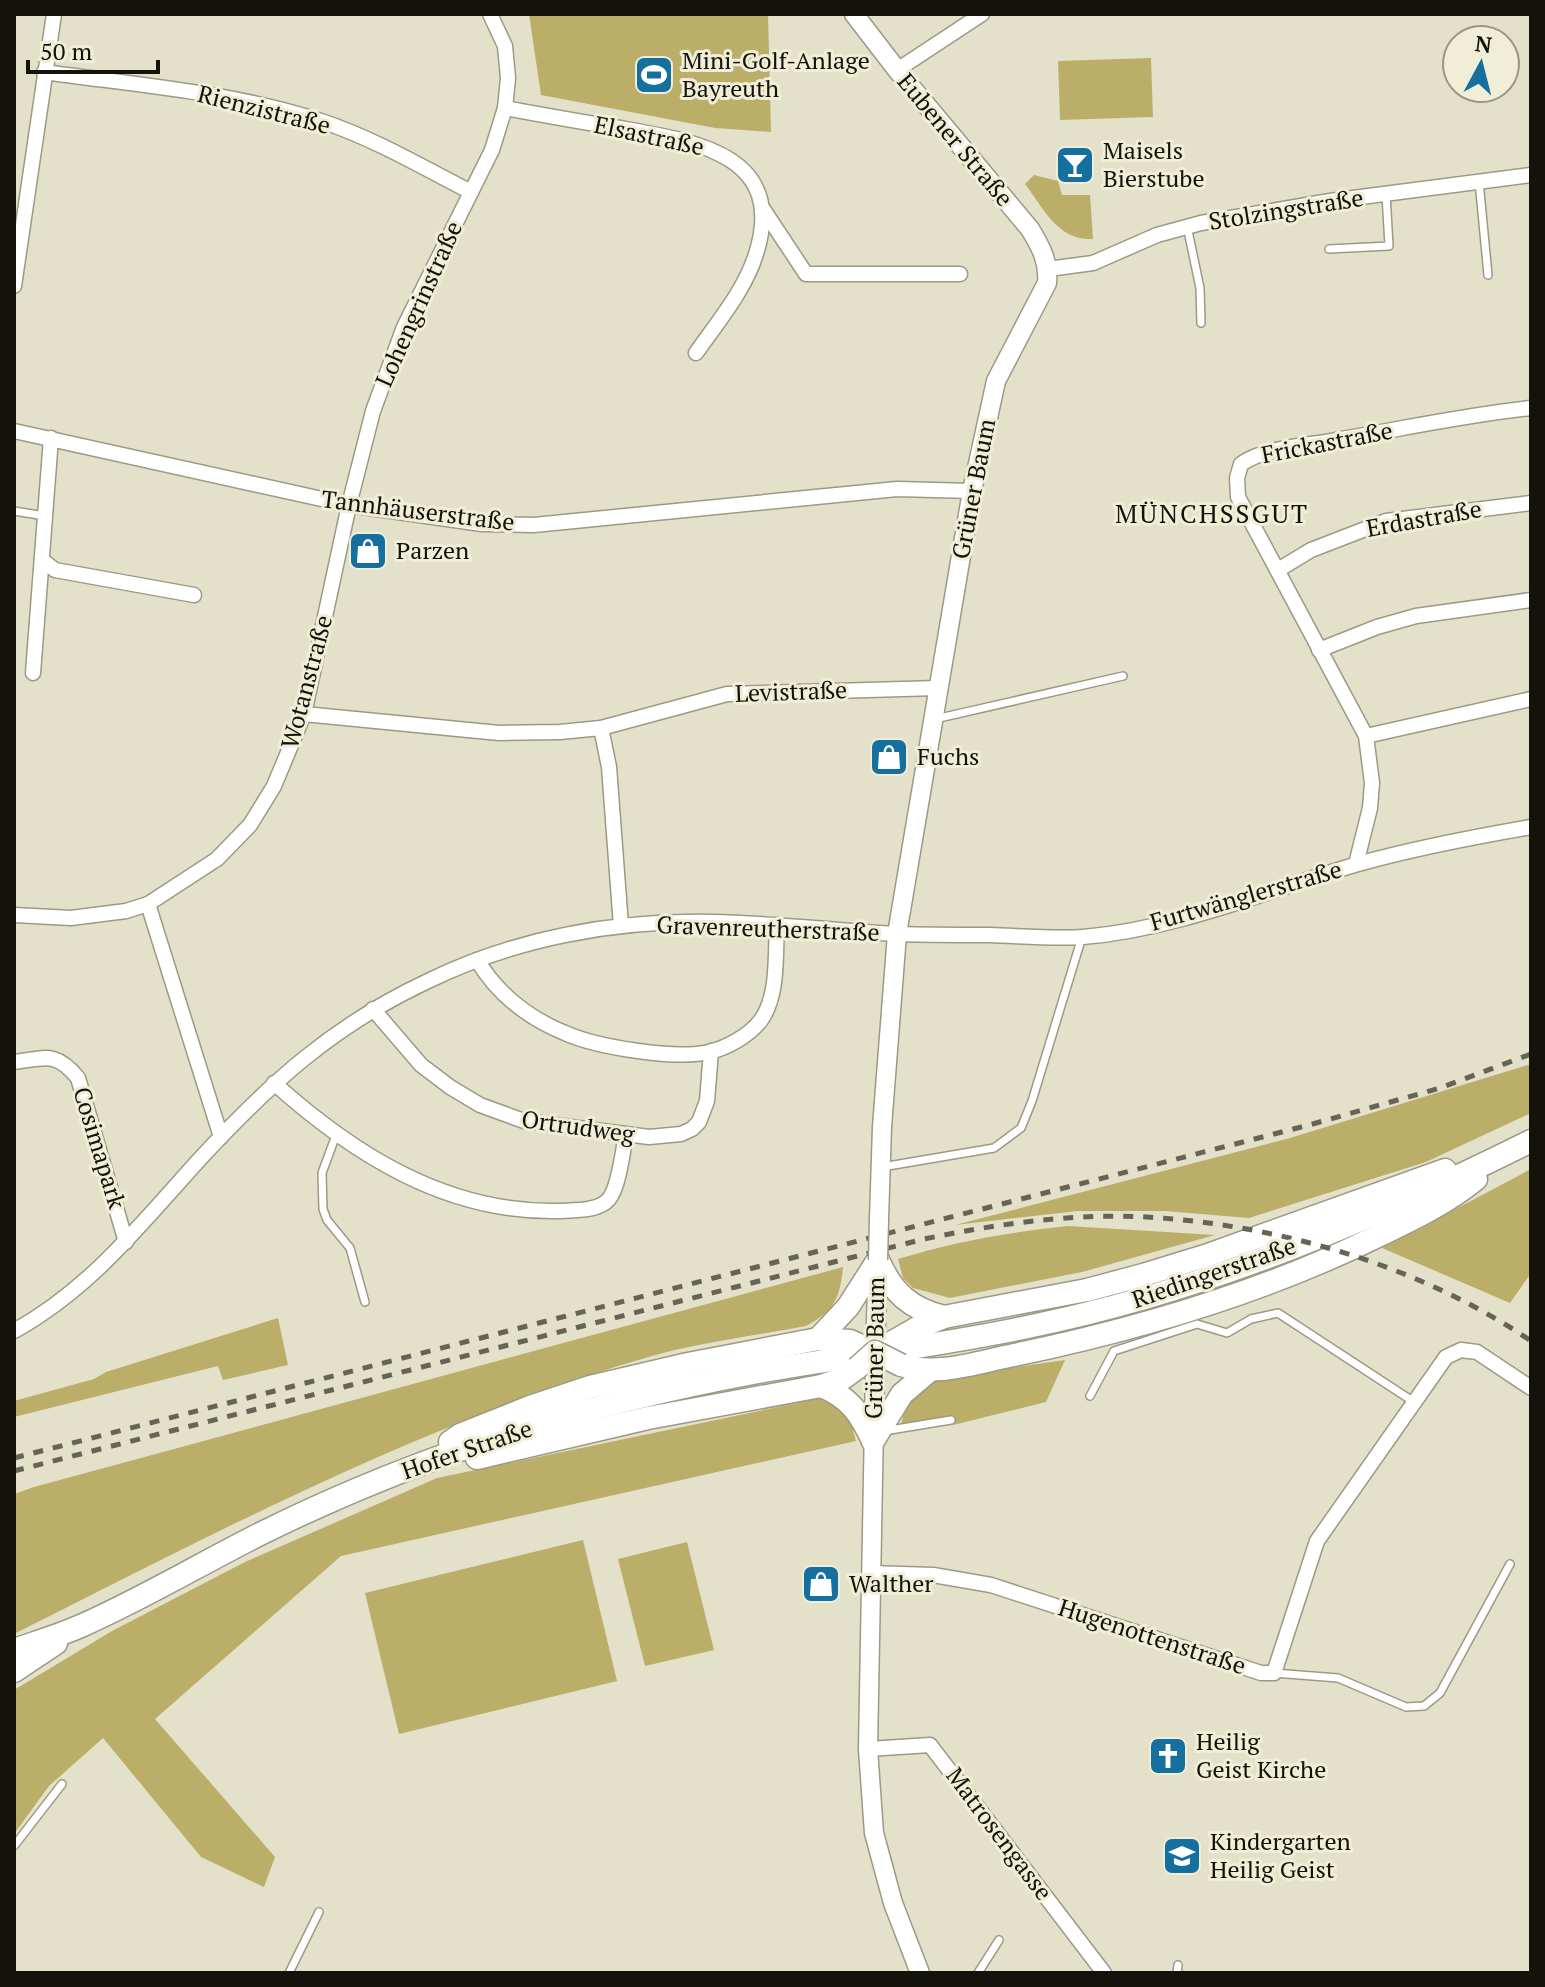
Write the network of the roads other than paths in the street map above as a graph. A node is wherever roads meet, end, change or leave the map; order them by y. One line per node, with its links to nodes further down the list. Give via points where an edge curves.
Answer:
1 (54, 14): 6 (street)
2 (490, 14): 7 (street, Lohengrinstraße, via 505,46)
3 (854, 14): 5 (street, Eubener Straße)
4 (982, 14): 5 (street)
5 (897, 70): 15 (street, Eubener Straße, via 1030,229)
6 (44, 72): 10 (street, Rienzistraße, via 214,95 310,118); 18 (street)
7 (505, 108): 10 (street, Lohengrinstraße); 12 (street, Elsastraße, via 681,139 718,151 756,187)
8 (1531, 175): 9 (street, Stolzingstraße)
9 (1479, 181): 11 (street, Stolzingstraße); 17 (lane)
10 (471, 192): 26 (street, Lohengrinstraße, via 404,327 373,411)
11 (1386, 194): 13 (street, Stolzingstraße); 14 (lane, via 1389,246)
12 (763, 209): 16 (street, Elsastraße, via 806,274); 20 (street, via 756,257)
13 (1187, 226): 15 (street, Stolzingstraße, via 1093,263); 19 (lane, via 1200,288)
14 (1329, 249)
15 (1048, 269): 24 (street, Grüner Baum, via 1043,290 996,381)
16 (960, 274)
17 (1488, 275)
18 (14, 286)
19 (1201, 323)
20 (696, 353)
21 (1531, 408): 30 (street, Frickastraße, via 1252,456 1241,464 1238,497)
22 (14, 431): 23 (street, Tannhäuserstraße)
23 (51, 438): 26 (street, Tannhäuserstraße); 28 (street)
24 (972, 491): 26 (street, Tannhäuserstraße, via 897,489 534,525 482,524); 36 (street, Grüner Baum)
25 (1531, 503): 30 (street, Erdastraße, via 1386,521 1311,550)
26 (349, 505): 38 (street, Wotanstraße)
27 (14, 511): 28 (lane)
28 (45, 516): 29 (street)
29 (42, 560): 31 (street, via 55,570); 34 (street)
30 (1278, 570): 33 (street, Furtwänglerstraße)
31 (194, 595)
32 (1531, 600): 33 (street, via 1416,616)
33 (1319, 650): 41 (street, Furtwänglerstraße)
34 (33, 673)
35 (1123, 676): 39 (lane)
36 (938, 688): 39 (street, Grüner Baum); 40 (street, Levistraße, via 727,694)
37 (1531, 699): 41 (street)
38 (304, 714): 40 (street, Levistraße, via 499,733); 44 (street, Wotanstraße, via 274,786 250,825 217,859)
39 (932, 720): 48 (street, Grüner Baum)
40 (601, 728): 47 (street, via 609,767)
41 (1366, 736): 43 (street, Furtwänglerstraße, via 1372,783)
42 (1531, 827): 43 (street, Furtwänglerstraße)
43 (1356, 864): 49 (street, Furtwänglerstraße, via 1219,910)
44 (148, 904): 45 (street, Wotanstraße, via 71,918); 57 (street)
45 (14, 915)
46 (777, 925): 47 (street, Gravenreutherstraße); 48 (street, Gravenreutherstraße); 52 (street, via 766,1012 748,1033)
47 (621, 926): 50 (street, Gravenreutherstraße, via 545,939)
48 (897, 934): 49 (street, Furtwänglerstraße); 60 (street, Grüner Baum)
49 (1082, 937): 60 (lane, via 1021,1128 994,1148)
50 (477, 960): 51 (street, Gravenreutherstraße); 52 (street, via 514,1003 566,1034 643,1050)
51 (373, 1009): 54 (street, Gravenreutherstraße); 55 (street, Ortrudweg, via 421,1065 480,1105 524,1121)
52 (711, 1051): 55 (street, Ortrudweg, via 707,1101 692,1129 666,1137)
53 (14, 1062): 61 (street, Cosimapark, via 65,1062 78,1078)
54 (274, 1083): 56 (street); 57 (street, Gravenreutherstraße)
55 (626, 1134): 56 (street, via 612,1194 602,1205 575,1210 519,1209 471,1200 425,1185)
56 (336, 1135): 63 (lane, via 322,1173 323,1209 350,1248)
57 (221, 1137): 61 (street, Gravenreutherstraße)
58 (1531, 1141): 59 (main road, Riedingerstraße)
59 (1508, 1153): 64 (main road, via 1143,1275); 67 (main road, Riedingerstraße, via 1361,1221 1210,1278 1035,1326); 68 (main road, via 1429,1211 1279,1278 1100,1335)
60 (880, 1167): 62 (street, Grüner Baum, bridge)
61 (126, 1242): 65 (street, Gravenreutherstraße, via 70,1295)
62 (878, 1260): 64 (main road, via 898,1295); 66 (main road, via 848,1307); 67 (street, Grüner Baum)
63 (365, 1302)
64 (944, 1317): 67 (main road)
65 (14, 1331)
66 (818, 1339): 67 (main road, via 850,1341); 75 (main road, via 590,1387 460,1435)
67 (877, 1353): 68 (main road, bridge); 69 (main road, via 842,1379); 74 (street, Grüner Baum); 75 (main road, Hofer Straße, via 643,1396)
68 (929, 1371): 74 (main road, via 902,1394)
69 (821, 1386): 74 (main road, via 852,1404); 75 (main road, via 648,1418 469,1460)
70 (1531, 1388): 72 (street, Hugenottenstraße, via 1477,1352 1461,1350 1446,1357)
71 (1090, 1396): 72 (lane, via 1114,1351 1197,1324 1227,1333 1265,1314 1282,1315)
72 (1414, 1402): 79 (street, Hugenottenstraße, via 1317,1541)
73 (951, 1420): 74 (lane)
74 (876, 1437): 77 (street, Grüner Baum)
75 (421, 1464): 78 (main road, Hofer Straße, via 264,1532 80,1626)
76 (1510, 1564): 79 (lane, via 1440,1693 1424,1706 1406,1707 1338,1678)
77 (870, 1573): 79 (street, Hugenottenstraße, via 933,1575 991,1585); 80 (street, Grüner Baum)
78 (15, 1666)
79 (1274, 1673)
80 (868, 1749): 86 (street, Grüner Baum, via 874,1833); 88 (street, Matrosengasse, via 930,1745)
81 (62, 1784): 82 (lane)
82 (14, 1846)
83 (319, 1912): 85 (lane)
84 (999, 1940): 87 (lane)
85 (289, 1973)
86 (920, 1973)
87 (978, 1973)
88 (1104, 1973)

